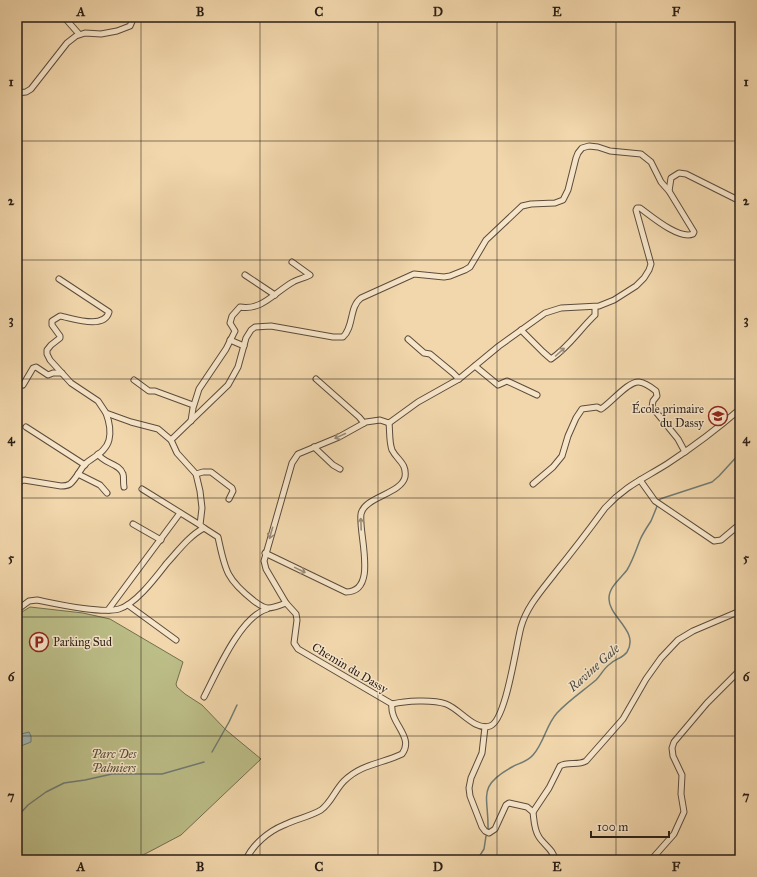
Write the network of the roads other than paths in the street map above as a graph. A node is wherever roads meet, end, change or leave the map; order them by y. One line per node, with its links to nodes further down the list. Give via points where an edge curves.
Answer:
1 (64, 17): 3 (street)
2 (134, 17): 3 (street, via 130,26 117,31)
3 (79, 34): 4 (street, via 67,43 31,89)
4 (17, 93)
5 (669, 191): 6 (street, via 671,178 679,173 686,174); 11 (street, via 694,234 684,235 664,227 637,208 651,264 649,270 636,286 614,300); 15 (street, via 661,182 651,162 641,154 610,151 598,147 582,148 578,152 563,200 522,206 486,240 470,267 465,270 444,277 414,274 361,298 355,304 347,332 343,337 261,326 248,333)
6 (740, 201)
7 (292, 262): 10 (street, via 310,275 293,282)
8 (245, 275): 10 (street)
9 (59, 279): 17 (street, via 109,312 102,320 85,321 60,316 52,321 60,336 50,345 47,354)
10 (275, 295): 14 (street, via 265,303 240,308 232,316 230,323 235,331)
11 (595, 307): 12 (street, via 561,308 545,313); 12 (street, one-way to 11, via 551,359 569,344 595,315)
12 (521, 330): 16 (street)
13 (408, 339): 20 (street, via 424,353 430,354)
14 (230, 340): 15 (street); 23 (street, via 199,389)
15 (244, 346): 26 (street, via 231,380)
16 (475, 366): 20 (street); 22 (street, via 498,384 507,381)
17 (62, 373): 21 (street, via 48,375 36,367); 25 (street, via 71,383 98,401)
18 (316, 379): 27 (street)
19 (134, 380): 23 (street, via 149,391)
20 (459, 380): 28 (street, via 418,402)
21 (23, 385)
22 (537, 395)
23 (194, 405): 26 (street)
24 (740, 409): 32 (street)
25 (106, 413): 30 (street, via 158,429); 33 (street, via 109,421 109,440)
26 (190, 421): 30 (street)
27 (364, 423): 28 (street, via 375,420); 31 (street, one-way to 31)
28 (389, 423): 50 (street, one-way to 28, via 346,592 352,592 359,587 363,582 365,559 361,512 367,504 402,482 404,477 404,465 390,444)
29 (26, 427): 34 (street)
30 (171, 440): 37 (street, via 177,453)
31 (314, 447): 35 (street, via 333,466); 50 (street, one-way to 50, via 298,454 292,463)
32 (685, 452): 38 (street); 39 (street, via 678,439 652,407 657,396 656,391 638,382 630,385 601,409 582,409 562,456)
33 (98, 454): 34 (street); 41 (street, via 120,468 124,475)
34 (85, 465): 36 (street)
35 (340, 469)
36 (78, 474): 40 (street, via 65,486 24,480); 43 (street, via 100,485)
37 (196, 474): 44 (street, via 211,472 232,488); 48 (street, via 202,508)
38 (640, 480): 47 (street, via 655,501 714,541 721,540); 61 (street, via 615,497 530,605 521,626 503,709 494,724)
39 (533, 484)
40 (17, 486)
41 (124, 486)
42 (142, 489): 45 (street)
43 (107, 493)
44 (229, 499)
45 (180, 514): 48 (street); 49 (street)
46 (133, 524): 49 (street)
47 (740, 524)
48 (202, 526): 52 (street, via 145,590); 53 (street, via 218,537 224,566 235,583 261,606)
49 (161, 540): 55 (street)
50 (265, 553): 51 (street, Chemin du Dassy, via 266,569)
51 (286, 604): 53 (street); 60 (street, Chemin du Dassy, via 296,614 294,643 298,648)
52 (128, 605): 55 (street); 57 (street)
53 (267, 608): 59 (street, via 242,627)
54 (17, 610): 55 (street, via 29,601 37,600)
55 (108, 610)
56 (740, 611): 62 (street, via 693,630 678,640 646,679 623,719 586,761 560,766)
57 (176, 640)
58 (740, 670): 65 (street, via 707,703 674,742 673,756 682,775 681,794 684,812 674,834)
59 (204, 697)
60 (392, 704): 61 (street, Chemin du Dassy, via 447,704 474,723); 63 (street, via 391,713 405,740 402,754 363,767 352,774 322,809 282,825 270,833)
61 (485, 727): 62 (street, via 482,753 470,778 469,788 482,827 485,832 493,832 509,803 527,807)
62 (533, 812): 64 (street, via 534,827 538,836 554,854)
63 (246, 860)
64 (555, 860)
65 (651, 860)

